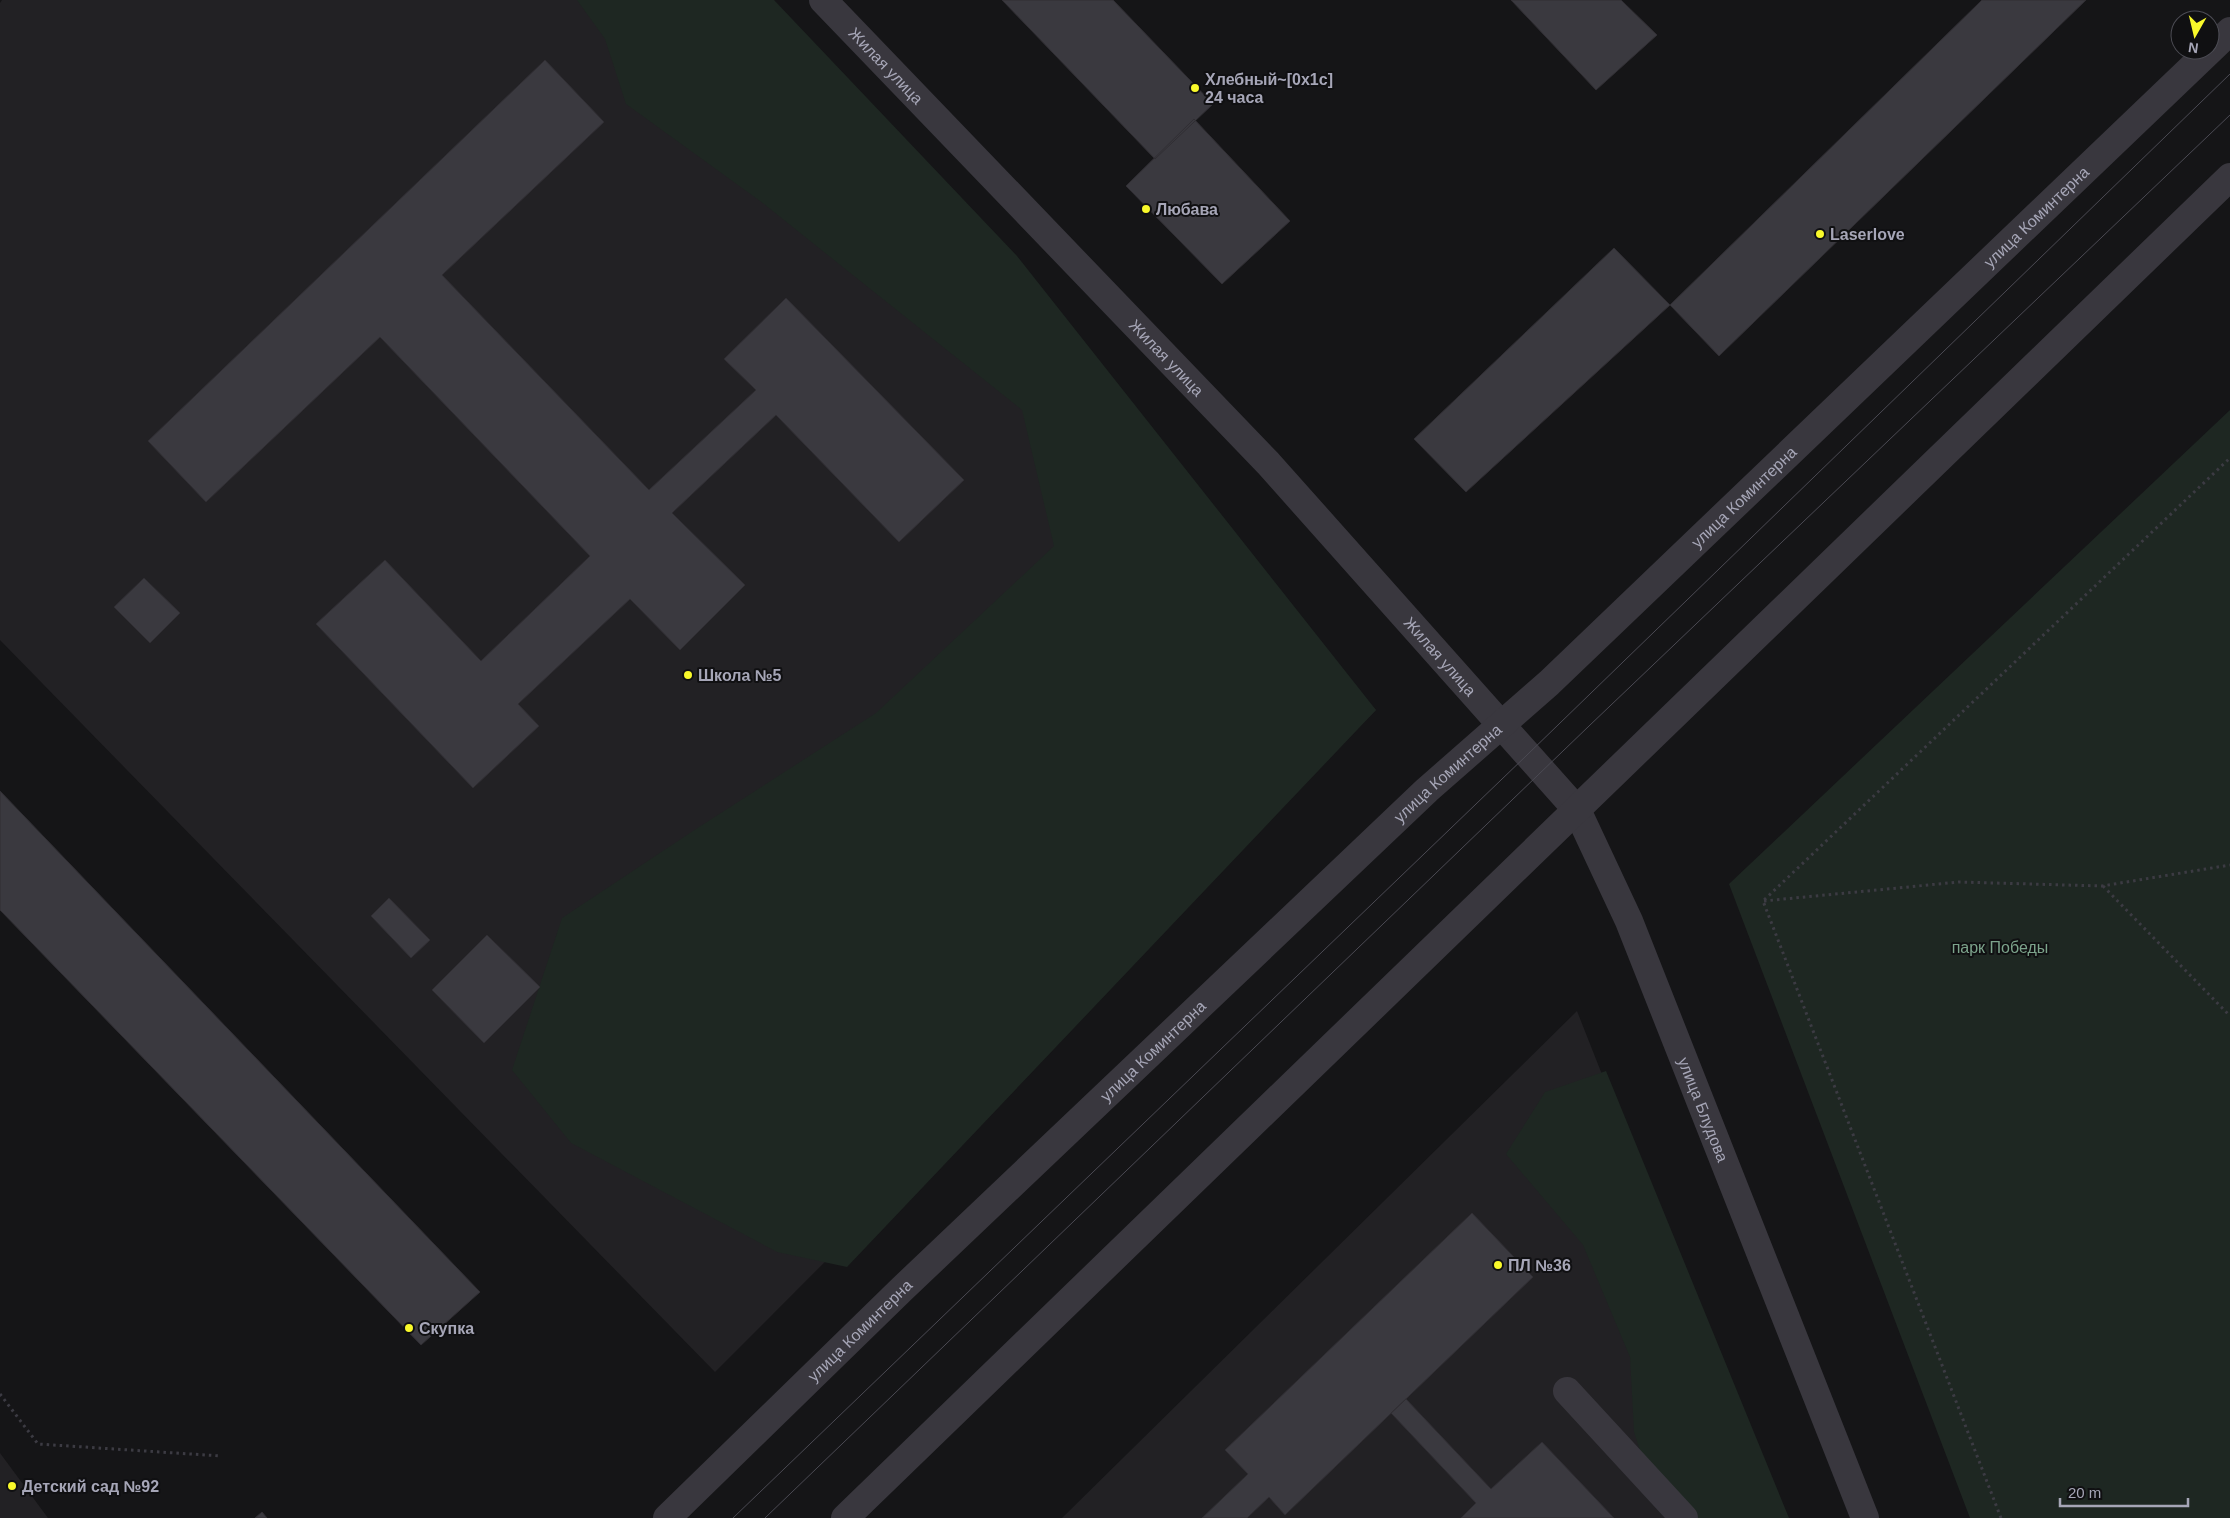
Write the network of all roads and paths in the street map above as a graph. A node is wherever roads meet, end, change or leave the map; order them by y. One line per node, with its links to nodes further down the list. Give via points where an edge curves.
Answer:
1 (823, 0): 5 (street, Жилая улица, via 1268,463)
2 (2230, 32): 5 (street, улица Коминтерна, via 1564,669)
3 (2230, 177): 6 (street)
4 (2230, 458): 9 (path)
5 (1500, 726): 6 (street, улица Блудова); 14 (street, улица Коминтерна, via 1420,797)
6 (1577, 810): 15 (street); 17 (street, улица Блудова, via 1628,921)
7 (2230, 865): 8 (path)
8 (2102, 886): 9 (path, via 1959,882); 10 (path)
9 (1763, 901): 18 (path)
10 (2230, 1016)
11 (1567, 1391): 16 (street)
12 (0, 1394): 13 (path, via 38,1444)
13 (221, 1456)
14 (667, 1518)
15 (845, 1518)
16 (1684, 1518)
17 (1865, 1518)
18 (2001, 1518)

